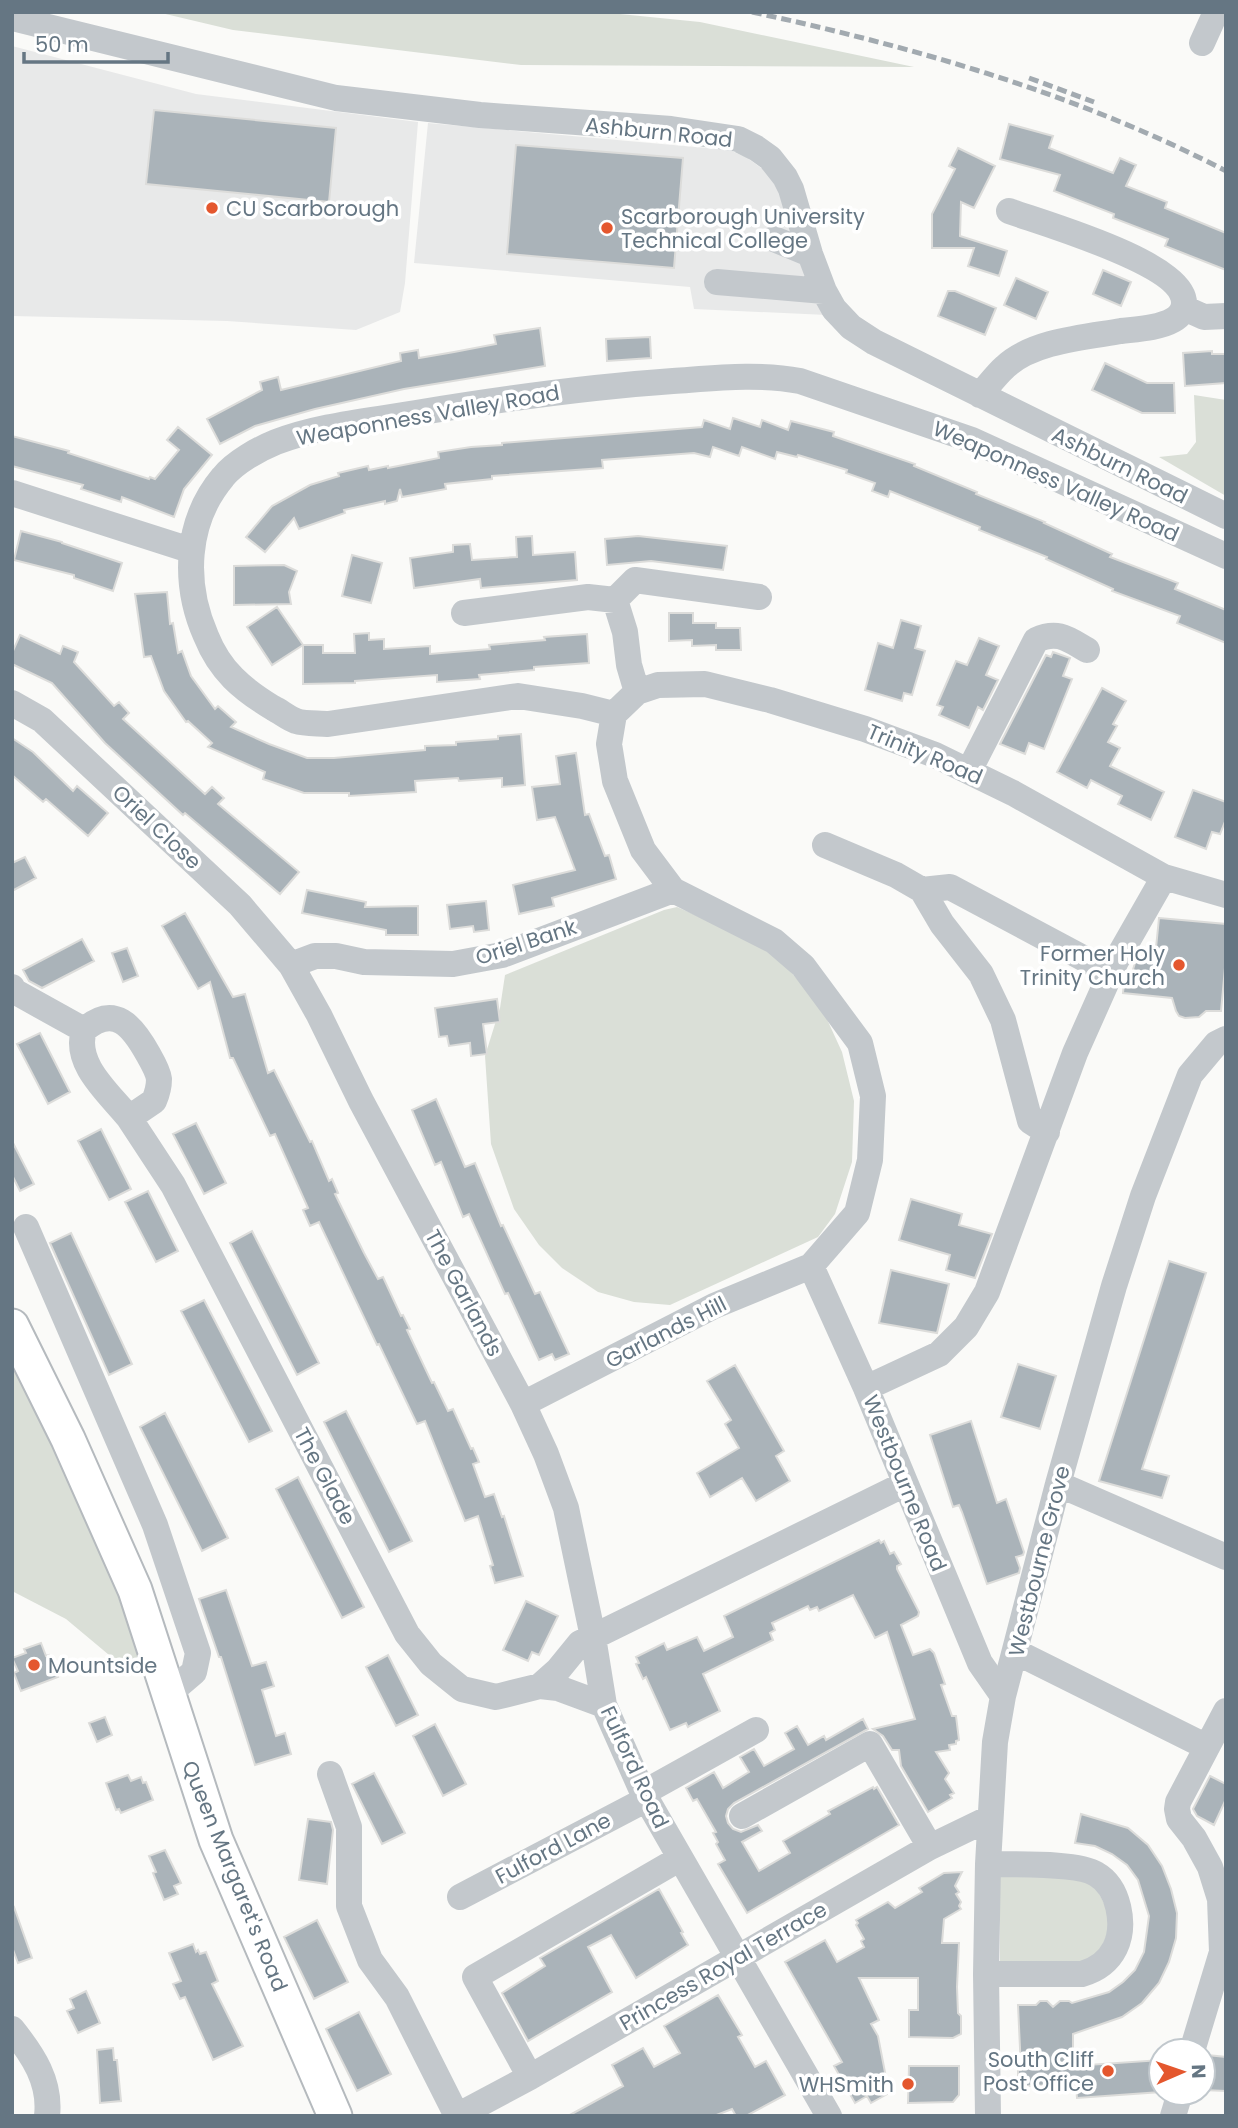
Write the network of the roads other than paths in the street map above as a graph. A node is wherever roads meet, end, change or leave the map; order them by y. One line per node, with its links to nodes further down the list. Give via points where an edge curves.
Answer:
1 (1216, 12): 3 (street)
2 (12, 18): 6 (street, Ashburn Road, via 337,99 738,139 770,159 785,177)
3 (1202, 43)
4 (1009, 211): 9 (street, via 1112,247 1156,269 1180,289)
5 (774, 239): 6 (street)
6 (810, 254): 8 (street, Ashburn Road)
7 (717, 282): 8 (street)
8 (824, 291): 11 (street, Ashburn Road, via 851,327)
9 (1184, 308): 10 (street, via 1204,317); 11 (street, via 1176,319 1159,324 1037,348 1006,365)
10 (1226, 316)
11 (980, 395): 13 (street, Ashburn Road)
12 (12, 493): 14 (street)
13 (1226, 516)
14 (190, 550): 15 (street, Weaponness Valley Road, via 201,512 223,475 275,442 511,397 776,376 972,440); 22 (street, Weaponness Valley Road, via 194,604 220,663 245,691 297,721 328,724 518,696)
15 (1226, 556)
16 (759, 597): 17 (street, via 635,580)
17 (615, 600): 18 (street, via 588,597); 20 (street)
18 (464, 613)
19 (1087, 650): 23 (street, via 1065,637 1049,634 1036,640)
20 (637, 692): 22 (street); 23 (street, Trinity Road, via 684,683 725,688 865,729)
21 (12, 703): 29 (street, Oriel Close, via 42,720 171,840 240,905)
22 (614, 715): 26 (street, via 609,744 615,781 643,850)
23 (969, 771): 25 (street, Trinity Road)
24 (825, 845): 27 (street)
25 (1164, 877): 28 (street, Trinity Road); 30 (street)
26 (673, 890): 29 (street, Oriel Bank, via 502,954 465,962 364,962 315,956); 37 (street, via 774,941 803,966 860,1043 873,1096 870,1160 857,1213)
27 (922, 890): 30 (street, via 950,887); 35 (street, via 981,974 1003,1020 1030,1121)
28 (1226, 895)
29 (291, 965): 40 (street, The Garlands)
30 (1111, 973): 35 (street, via 1075,1053)
31 (12, 987): 32 (street)
32 (84, 1030): 34 (street, The Glade, via 81,1041 88,1066); 34 (street, via 113,1017 128,1024 152,1063 159,1078 154,1101)
33 (1226, 1039): 41 (street, Westbourne Grove, via 1216,1044 1190,1075 1171,1119 1114,1286)
34 (129, 1118): 46 (street, The Glade, via 173,1185 407,1633 430,1664 462,1689 496,1697)
35 (1047, 1132): 39 (street, via 987,1292 966,1327 939,1354)
36 (26, 1227): 47 (street, via 155,1525 198,1653 194,1672)
37 (811, 1266): 39 (street, Westbourne Road); 40 (street, Garlands Hill, via 714,1306)
38 (12, 1326): 47 (main road, Queen Margaret's Road, via 135,1590)
39 (866, 1388): 42 (street, Westbourne Road)
40 (523, 1404): 44 (street, The Garlands, via 566,1508)
41 (1058, 1484): 43 (street); 45 (street, Westbourne Grove)
42 (905, 1485): 44 (street); 48 (street, Westbourne Road, via 980,1662)
43 (1225, 1555)
44 (593, 1637): 46 (street, via 580,1643); 49 (street, Fulford Road)
45 (1016, 1651): 48 (street, Westbourne Grove); 52 (street)
46 (540, 1686): 49 (street)
47 (167, 1695): 67 (main road, Queen Margaret's Road, via 216,1840)
48 (1003, 1696): 56 (street, Westbourne Grove)
49 (604, 1705): 54 (street, Fulford Road)
50 (1226, 1712): 52 (street)
51 (755, 1730): 54 (street, Fulford Lane)
52 (1207, 1747): 64 (street, via 1177,1809 1210,1867 1220,1899 1222,1952)
53 (330, 1774): 68 (street, via 349,1827 349,1906 370,1959 397,1997)
54 (645, 1796): 58 (street, Fulford Road); 60 (street, Fulford Lane)
55 (742, 1816): 57 (street, via 870,1744)
56 (990, 1818): 57 (street, Princess Royal Terrace); 59 (street, Westbourne Grove)
57 (930, 1847): 61 (street, Princess Royal Terrace)
58 (680, 1859): 61 (street, Fulford Road); 65 (street, via 475,1977)
59 (988, 1864): 62 (street, Westbourne Grove); 62 (street, via 1095,1873 1111,1891 1120,1920 1115,1948 1094,1971 1082,1975)
60 (460, 1897)
61 (737, 1958): 65 (street, Princess Royal Terrace); 69 (street, Fulford Road)
62 (986, 1974): 70 (street, Westbourne Grove)
63 (12, 2029): 66 (street, via 43,2078)
64 (1196, 2037)
65 (530, 2077): 68 (street, Princess Royal Terrace)
66 (47, 2116)
67 (335, 2116)
68 (457, 2116)
69 (829, 2116)
70 (988, 2116)

